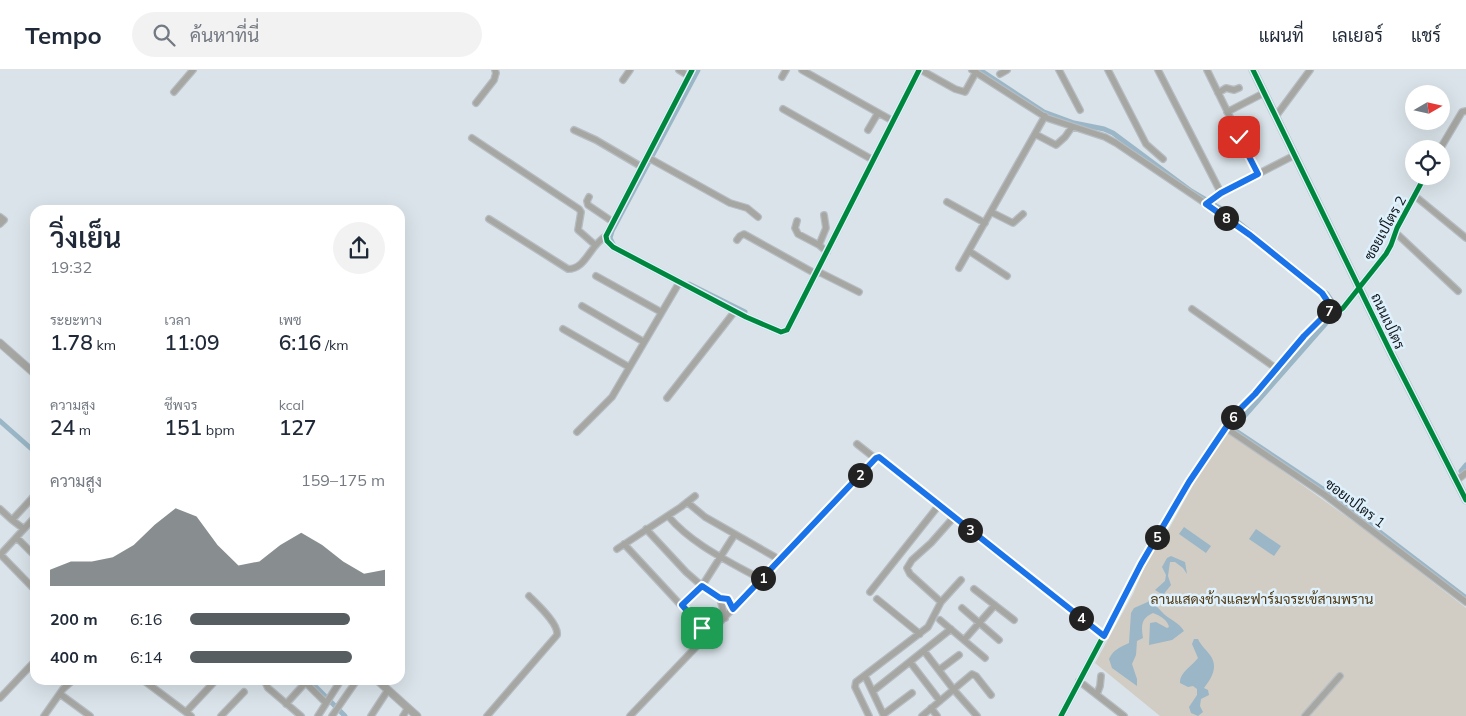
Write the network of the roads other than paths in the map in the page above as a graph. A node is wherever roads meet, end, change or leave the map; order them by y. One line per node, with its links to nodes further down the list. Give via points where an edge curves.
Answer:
1 (193, 70): 21 (street)
2 (495, 70): 24 (street, via 494,80)
3 (630, 70): 19 (street)
4 (679, 70): 16 (street)
5 (786, 70): 18 (street)
6 (802, 70): 29 (street)
7 (920, 70): 15 (street, via 962,92 966,91); 32 (street)
8 (1007, 70): 17 (street)
9 (1059, 70): 26 (street)
10 (1108, 70): 42 (street, via 1146,144)
11 (1158, 70): 46 (street)
12 (1207, 70): 22 (street)
13 (1253, 70): 23 (street, ถนนเปโตร)
14 (1310, 70): 31 (street)
15 (974, 71): 30 (street)
16 (690, 73): 40 (street)
17 (1000, 74)
18 (782, 77)
19 (623, 80)
20 (1239, 88): 22 (street, via 1226,88)
21 (174, 92)
22 (1218, 93): 28 (street)
23 (1264, 93): 28 (street); 31 (street, ถนนเปโตร)
24 (476, 103)
25 (783, 109): 41 (street)
26 (1080, 110)
27 (1466, 111): 38 (street, via 1462,112)
28 (1227, 112): 44 (street)
29 (878, 113): 32 (street); 35 (street)
30 (1045, 116): 33 (street); 36 (street)
31 (1276, 116): 39 (street, ถนนเปโตร)
32 (892, 121): 41 (street)
33 (1072, 127): 36 (street, via 1056,145); 49 (street, via 1105,137)
34 (574, 130): 43 (street)
35 (868, 130)
36 (1035, 134): 51 (street)
37 (472, 138): 65 (street, via 579,209 578,230)
38 (1445, 140)
39 (1295, 155): 44 (street); 74 (street, ถนนเปโตร)
40 (650, 158): 43 (street); 55 (street, via 730,203 747,208)
41 (873, 160): 68 (street)
42 (1163, 160)
43 (642, 167): 58 (street)
44 (1258, 174): 46 (street)
45 (1420, 185): 47 (street, ซอยเปโตร 2)
46 (1221, 193): 49 (street)
47 (1415, 196): 61 (street, ซอยเปโตร 2); 63 (street)
48 (589, 197): 58 (street, via 588,206)
49 (1210, 201): 80 (street, via 1322,293)
50 (948, 202): 59 (street)
51 (991, 212): 52 (street, via 1012,223); 59 (street)
52 (1024, 214)
53 (824, 215): 66 (street, via 826,228)
54 (0, 217): 60 (street, via 4,220)
55 (758, 217)
56 (489, 219): 65 (street, via 568,269 580,266)
57 (797, 221): 66 (street, via 797,233)
58 (613, 222): 62 (street)
59 (985, 223): 67 (street)
60 (0, 224)
61 (1396, 233): 74 (street, ซอยเปโตร 2, via 1386,254); 75 (street)
62 (606, 236): 65 (street); 73 (street, via 612,247)
63 (1466, 238)
64 (737, 240): 70 (street, via 744,234)
65 (594, 244)
66 (819, 244): 68 (street)
67 (969, 251): 69 (street); 72 (street)
68 (827, 252): 70 (street)
69 (959, 268)
70 (816, 272): 76 (street); 79 (street, via 785,332)
71 (596, 276): 81 (street)
72 (1007, 276)
73 (679, 282): 79 (street); 81 (street)
74 (1360, 288): 80 (street, ซอยเปโตร 2, via 1346,306 1339,311); 94 (street, ถนนเปโตร)
75 (1458, 291)
76 (859, 292)
77 (582, 306): 84 (street)
78 (1192, 309): 87 (street)
79 (735, 311): 88 (street)
80 (1330, 311): 87 (street)
81 (661, 312): 84 (street)
82 (563, 329): 85 (street)
83 (0, 342): 86 (street)
84 (644, 342): 85 (street)
85 (629, 367): 90 (street, via 612,397)
86 (30, 369)
87 (1277, 369): 89 (street)
88 (667, 398)
89 (1226, 428): 125 (street, ซอยเปโตร 1, via 1325,495); 137 (street, via 1189,482)
90 (577, 432)
91 (857, 444): 92 (street)
92 (876, 458): 99 (street, via 880,457); 129 (street)
93 (1466, 473): 94 (street)
94 (1456, 481): 97 (street, ถนนเปโตร)
95 (695, 496): 98 (street)
96 (30, 500): 103 (street)
97 (1466, 500)
98 (687, 502): 101 (street); 107 (street, via 705,518)
99 (939, 506): 102 (street); 120 (street)
100 (0, 509): 103 (street)
101 (668, 516): 106 (street); 113 (street, via 680,529)
102 (954, 517): 124 (street, via 907,568); 137 (street)
103 (12, 520): 105 (street)
104 (30, 524): 105 (street)
105 (24, 529): 108 (street)
106 (646, 529): 109 (street); 118 (street)
107 (735, 534): 113 (street); 114 (street)
108 (17, 538): 111 (street); 112 (street)
109 (624, 544): 110 (street); 126 (street)
110 (617, 549)
111 (30, 551)
112 (0, 555): 117 (street)
113 (720, 557): 115 (street); 118 (street)
114 (775, 557)
115 (755, 576)
116 (961, 580): 124 (street)
117 (30, 585)
118 (702, 586): 122 (street); 126 (street)
119 (974, 589): 127 (street)
120 (870, 592)
121 (529, 596): 184 (street, via 555,625 557,634)
122 (720, 598): 129 (street, via 728,599); 130 (street)
123 (877, 599): 136 (street)
124 (941, 602): 136 (street, via 928,627)
125 (1466, 602)
126 (682, 605): 134 (street)
127 (995, 605): 132 (street); 133 (street)
128 (962, 608): 133 (street)
129 (733, 609): 130 (street)
130 (724, 618): 185 (street)
131 (940, 620): 135 (street)
132 (1014, 620)
133 (980, 623): 138 (street); 139 (street)
134 (702, 628)
135 (951, 629): 138 (street); 140 (street)
136 (920, 634): 186 (street, via 856,682 855,687)
137 (1104, 636): 149 (street)
138 (964, 640): 142 (street)
139 (999, 640)
140 (924, 650): 143 (street); 145 (street)
141 (959, 654): 145 (street)
142 (985, 658)
143 (910, 662): 161 (street); 168 (street)
144 (30, 666): 167 (street)
145 (939, 670): 160 (street)
146 (1102, 676): 165 (street)
147 (1340, 676): 192 (street)
148 (866, 678): 161 (street)
149 (1079, 681): 165 (street); 190 (street)
150 (68, 685): 164 (street)
151 (150, 685): 174 (street)
152 (212, 685): 174 (street)
153 (267, 685): 170 (street)
154 (302, 685): 170 (street)
155 (309, 685): 169 (street)
156 (338, 685): 169 (street)
157 (353, 685): 173 (street)
158 (382, 685): 159 (street)
159 (388, 690): 171 (street); 181 (street)
160 (954, 690): 166 (street, via 974,674); 168 (street); 189 (street)
161 (872, 691): 175 (street)
162 (244, 692): 178 (street)
163 (912, 693): 175 (street)
164 (60, 694): 176 (street); 177 (street)
165 (1097, 694): 191 (street)
166 (990, 696)
167 (0, 698)
168 (940, 701): 172 (street)
169 (326, 703): 180 (street)
170 (286, 704): 179 (street)
171 (408, 708): 182 (street); 183 (street)
172 (931, 708): 187 (street); 188 (street)
173 (336, 711)
174 (189, 714)
175 (884, 715)
176 (44, 716)
177 (90, 716)
178 (221, 716)
179 (300, 716)
180 (318, 716)
181 (371, 716)
182 (403, 716)
183 (417, 716)
184 (487, 716)
185 (630, 716)
186 (869, 716)
187 (922, 716)
188 (937, 716)
189 (977, 716)
190 (1061, 716)
191 (1124, 716)
192 (1305, 716)

